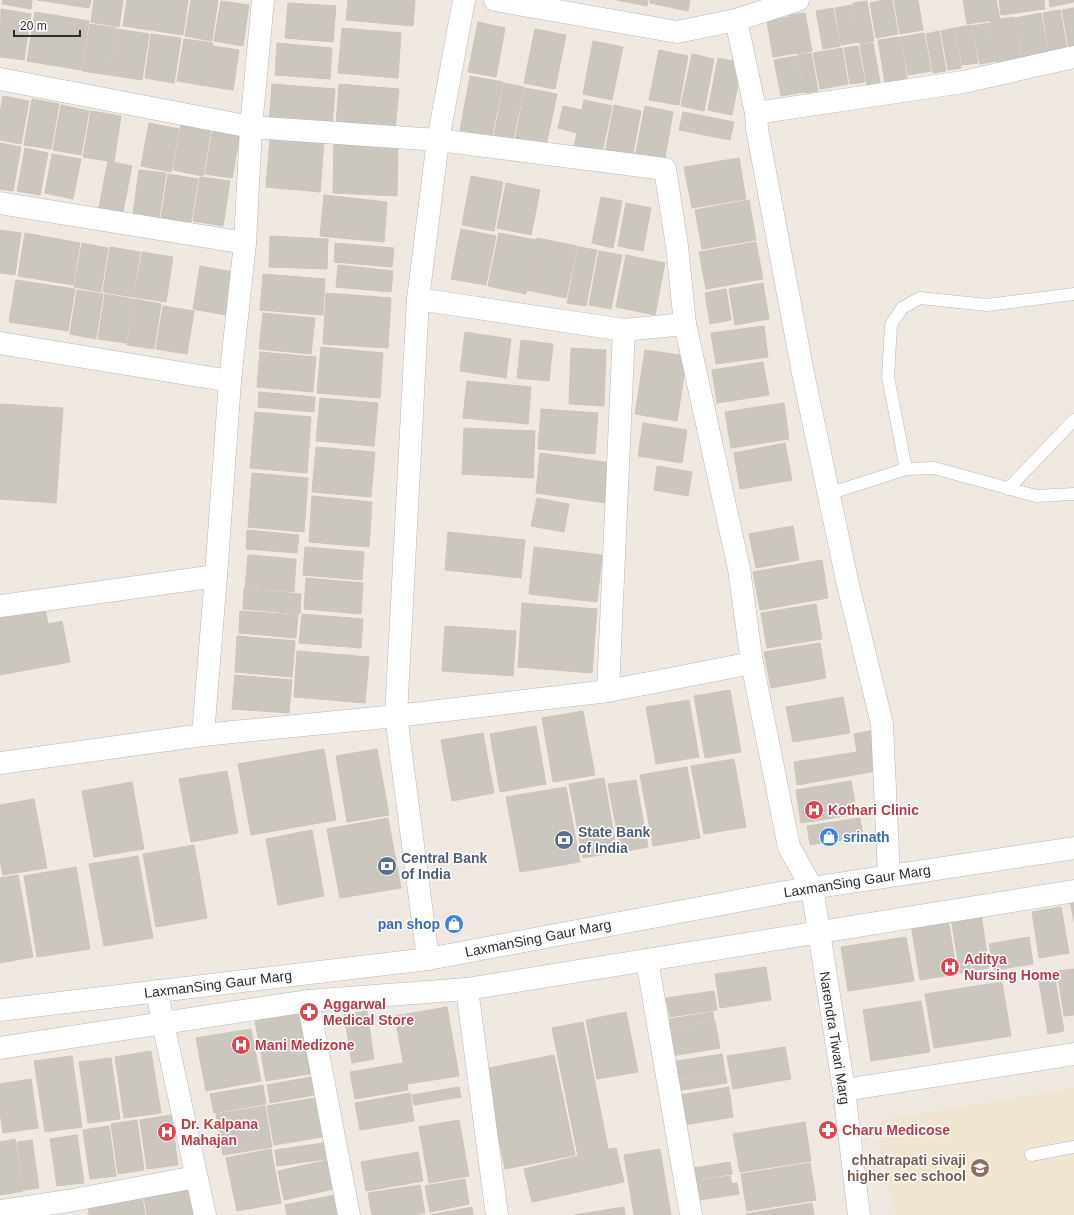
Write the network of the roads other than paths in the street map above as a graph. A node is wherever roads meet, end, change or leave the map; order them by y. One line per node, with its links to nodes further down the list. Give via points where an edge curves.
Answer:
1 (263, 0): 9 (street)
2 (464, 0): 10 (street)
3 (494, 0): 5 (street, via 677,32)
4 (798, 0): 5 (street)
5 (736, 20): 8 (street)
6 (1074, 57): 8 (street, via 963,82)
7 (0, 79): 9 (street)
8 (756, 113): 22 (street, via 800,358)
9 (252, 127): 10 (street); 12 (street)
10 (438, 140): 14 (street); 15 (street, via 665,169 677,246)
11 (0, 203): 12 (street)
12 (245, 243): 18 (street)
13 (1074, 294): 20 (lane, via 986,305 920,298 902,308 891,325 888,377)
14 (418, 299): 16 (street); 28 (street)
15 (685, 324): 16 (street); 26 (street, via 739,569)
16 (624, 330): 27 (street)
17 (0, 343): 18 (street)
18 (230, 381): 24 (street)
19 (1074, 420): 21 (lane)
20 (906, 469): 21 (lane, via 934,468); 22 (lane)
21 (1008, 489): 23 (lane, via 1036,496)
22 (828, 494): 32 (street, via 882,724)
23 (1074, 494)
24 (216, 576): 25 (street); 29 (street)
25 (0, 606)
26 (752, 663): 27 (street); 33 (street, via 789,847)
27 (608, 691): 28 (street)
28 (396, 716): 29 (street); 36 (street)
29 (203, 735): 30 (street)
30 (0, 762)
31 (1074, 848): 32 (street, LaxmanSing Gaur Marg)
32 (890, 876): 33 (street, LaxmanSing Gaur Marg)
33 (812, 888): 35 (street, Narendra Tiwari Marg); 36 (street, LaxmanSing Gaur Marg)
34 (1074, 891): 35 (street, LaxmanSing Gaur Marg)
35 (819, 933): 37 (street, LaxmanSing Gaur Marg); 45 (street, Narendra Tiwari Marg)
36 (428, 959): 39 (street, LaxmanSing Gaur Marg)
37 (647, 960): 38 (street, LaxmanSing Gaur Marg); 54 (street)
38 (467, 989): 40 (street, LaxmanSing Gaur Marg); 53 (street)
39 (157, 991): 41 (street, LaxmanSing Gaur Marg); 42 (street)
40 (308, 1001): 42 (street, LaxmanSing Gaur Marg); 52 (street)
41 (0, 1010)
42 (163, 1023): 43 (street, LaxmanSing Gaur Marg); 48 (street)
43 (0, 1048)
44 (1074, 1054): 45 (street)
45 (844, 1090): 55 (street, Narendra Tiwari Marg)
46 (1074, 1147): 47 (lane)
47 (1031, 1155)
48 (196, 1177): 49 (street); 51 (street)
49 (69, 1208): 50 (street)
50 (0, 1211)
51 (205, 1215)
52 (350, 1215)
53 (498, 1215)
54 (691, 1215)
55 (859, 1215)

